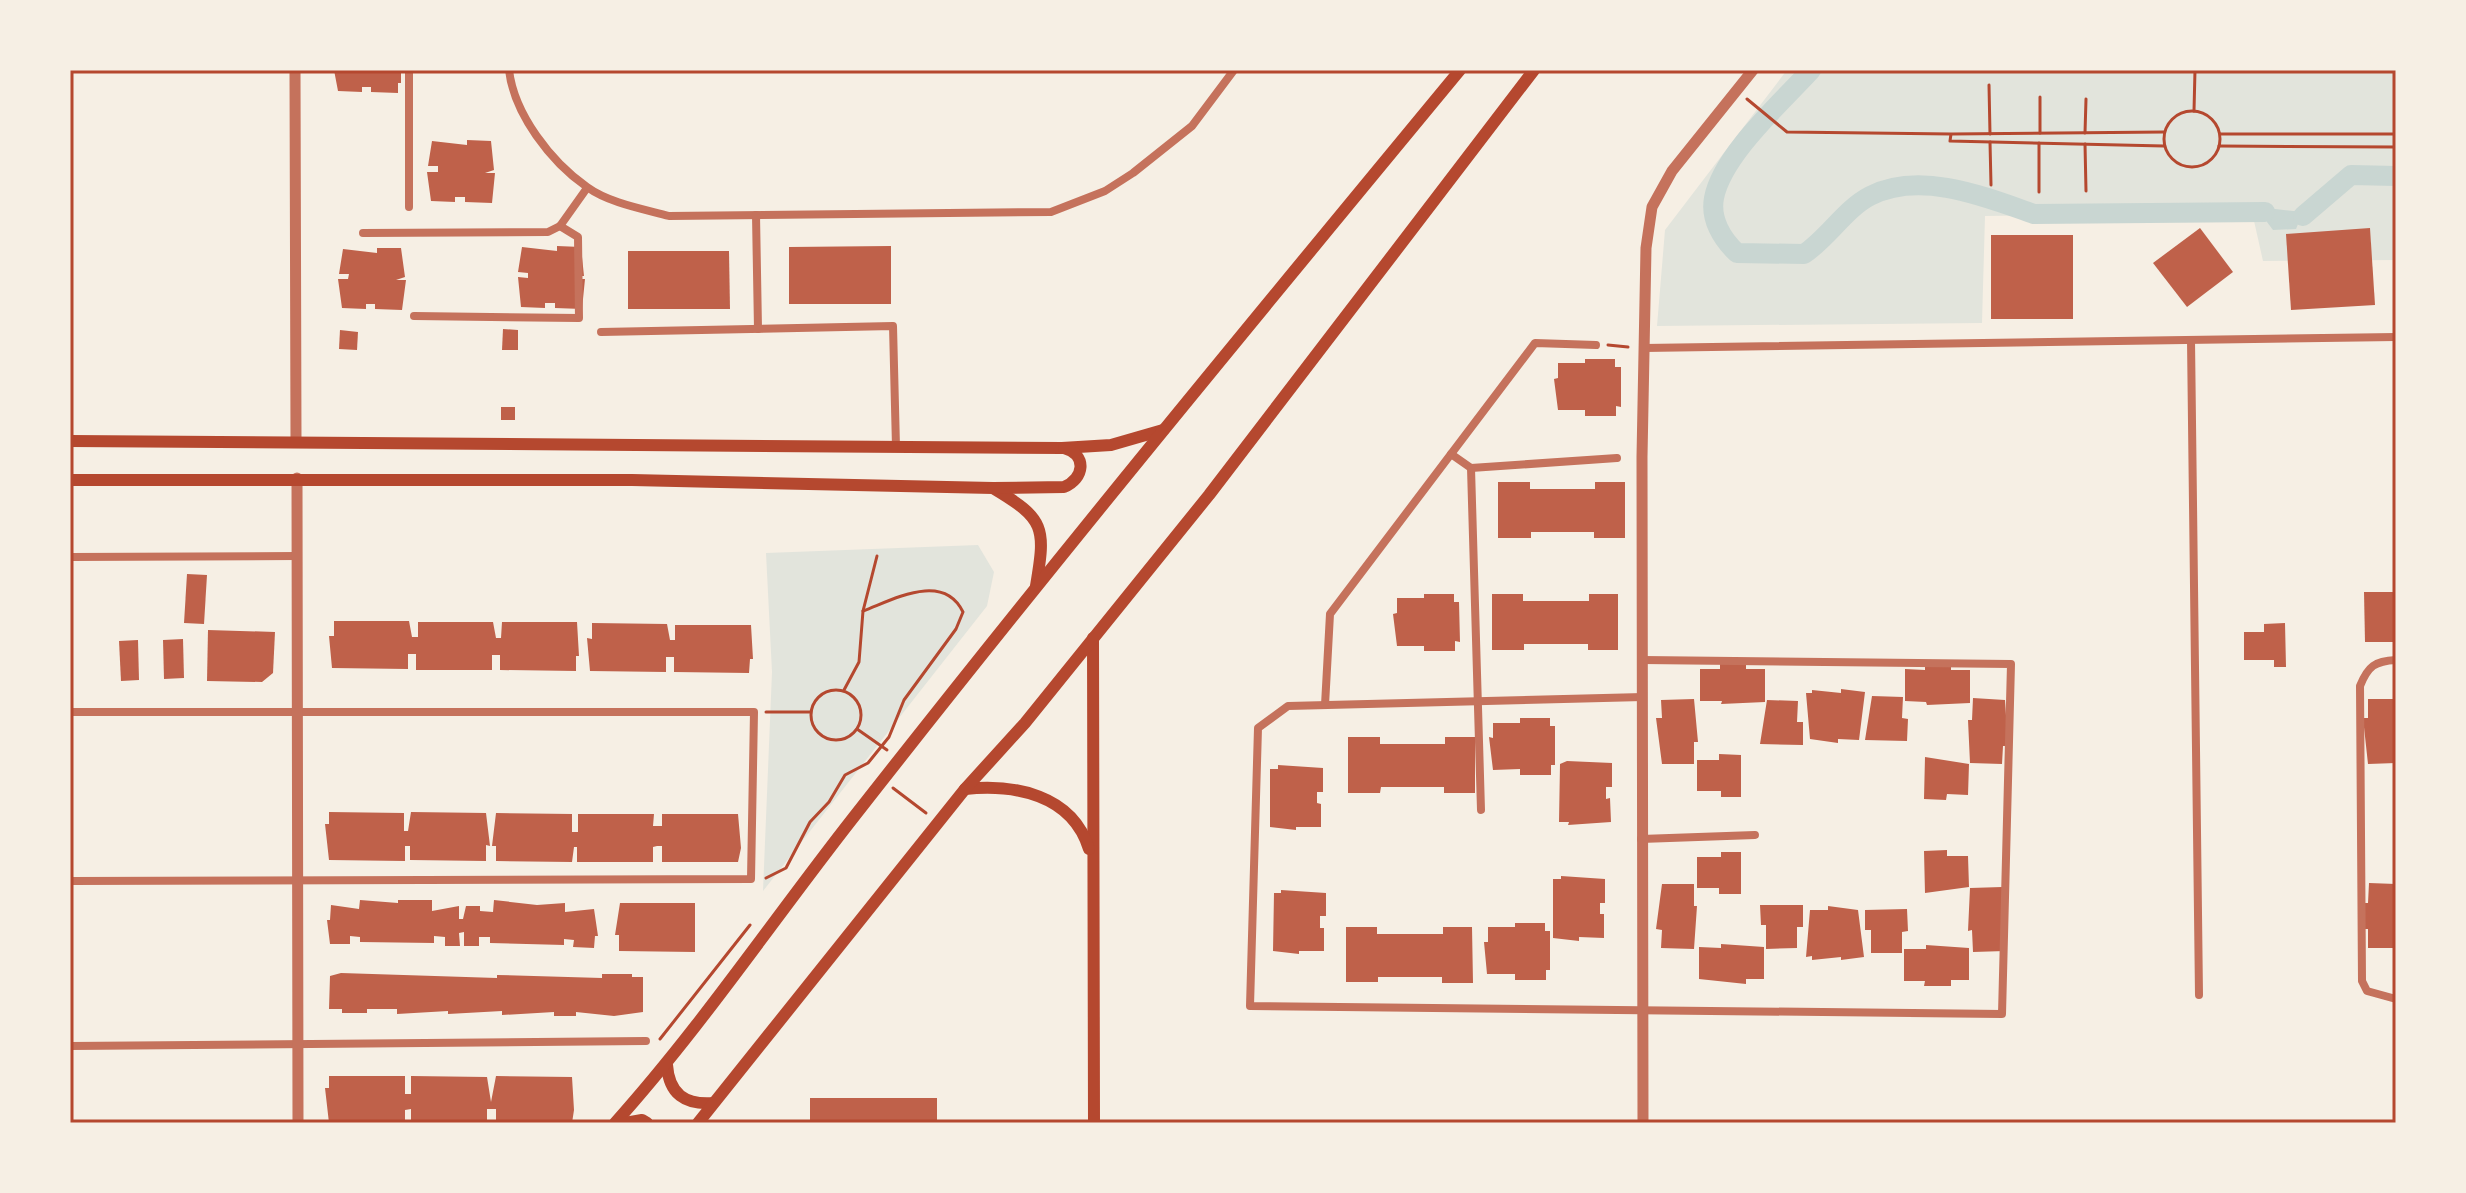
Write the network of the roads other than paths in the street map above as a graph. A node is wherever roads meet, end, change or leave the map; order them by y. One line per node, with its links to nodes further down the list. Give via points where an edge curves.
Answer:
1 (295, 70): 21 (street)
2 (409, 70): 9 (street)
3 (509, 70): 8 (street, via 533,132)
4 (1234, 70): 10 (street, via 1192,126 1133,173 1105,191 1051,212)
5 (1460, 70): 20 (main road)
6 (1534, 70): 34 (main road)
7 (1753, 70): 19 (street, via 1672,171 1652,207)
8 (587, 188): 10 (street, via 669,216); 11 (street)
9 (409, 207)
10 (756, 215): 14 (street)
11 (560, 226): 12 (street, via 548,232); 13 (street, via 578,237 579,318)
12 (363, 233)
13 (414, 316)
14 (758, 329): 15 (street); 23 (street, via 893,326)
15 (601, 332)
16 (2396, 337): 17 (street)
17 (2191, 340): 19 (street); 49 (street)
18 (1596, 345): 25 (street, via 1535,343)
19 (1644, 348): 35 (street)
20 (1163, 430): 24 (main road, via 1111,445); 33 (main road)
21 (296, 440): 22 (main road); 23 (main road)
22 (70, 441)
23 (896, 447): 24 (main road)
24 (1062, 448): 30 (main road, via 1074,451 1081,461 1075,482 1064,487)
25 (1451, 454): 27 (street); 39 (street, via 1330,614)
26 (1617, 458): 27 (street)
27 (1471, 468): 38 (street)
28 (297, 478): 29 (main road); 30 (main road); 31 (street)
29 (70, 480)
30 (993, 488): 33 (main road, via 1029,510 1044,541)
31 (297, 556): 32 (street); 41 (street)
32 (70, 557)
33 (1036, 589): 55 (main road)
34 (1093, 638): 42 (main road); 46 (main road)
35 (1643, 660): 37 (street); 51 (street, via 2011,664 2002,1014)
36 (2396, 660): 50 (street, via 2377,661 2366,670 2360,717 2362,981 2367,991)
37 (1643, 697): 38 (street); 45 (street)
38 (1479, 702): 39 (street); 43 (street)
39 (1325, 705): 51 (street, via 1288,706 1258,728 1250,1006)
40 (70, 712): 41 (street)
41 (297, 712): 48 (street); 48 (street, via 754,712 751,879)
42 (965, 789): 46 (main road, via 1017,788 1044,798 1067,812 1084,835); 56 (main road)
43 (1481, 810)
44 (1755, 835): 45 (street)
45 (1641, 839): 51 (street)
46 (1093, 864): 62 (main road)
47 (70, 881): 48 (street)
48 (298, 882): 53 (street)
49 (2199, 995)
50 (2396, 999)
51 (1643, 1007): 63 (street)
52 (646, 1041): 53 (street)
53 (298, 1044): 54 (street); 57 (street)
54 (70, 1046)
55 (667, 1065): 56 (main road, via 668,1081 680,1098 693,1105); 58 (main road)
56 (713, 1103): 61 (main road)
57 (298, 1123)
58 (615, 1123)
59 (625, 1123): 60 (main road)
60 (647, 1123)
61 (698, 1123)
62 (1094, 1123)
63 (1643, 1123)

